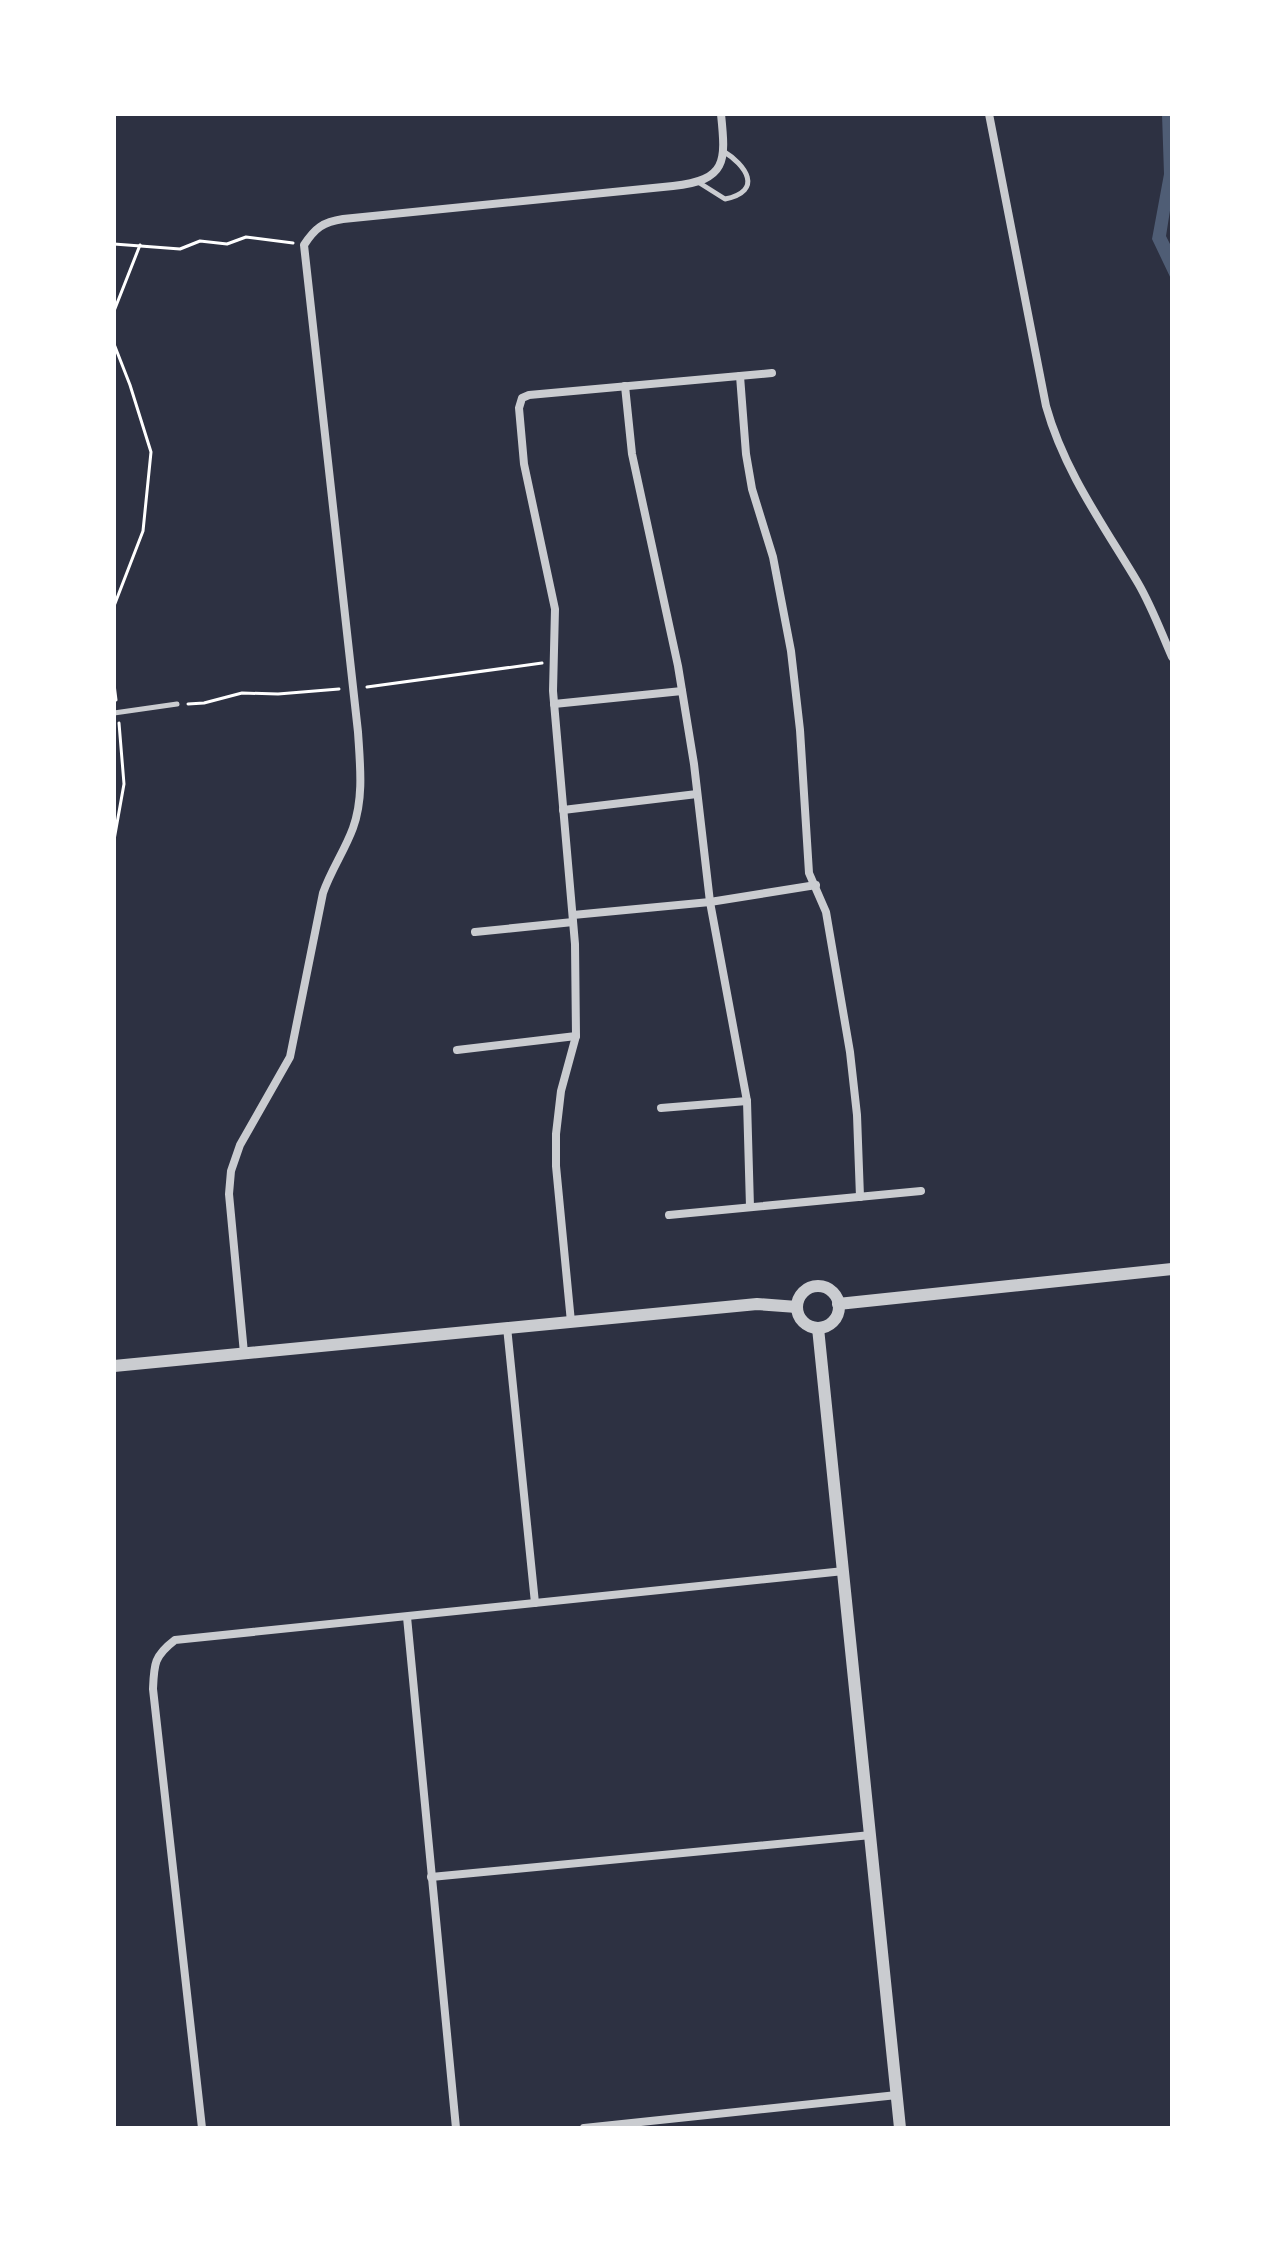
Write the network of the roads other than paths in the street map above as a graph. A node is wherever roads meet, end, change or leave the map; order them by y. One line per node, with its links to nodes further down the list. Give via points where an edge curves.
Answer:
1 (721, 114): 3 (street)
2 (989, 114): 8 (street, via 1055,438 1151,608)
3 (723, 151): 4 (street, via 718,169); 4 (lane, via 748,177 741,193 725,199)
4 (697, 181): 33 (street, via 327,221 304,245 360,785 352,830 323,893 290,1057 231,1171)
5 (772, 373): 6 (street)
6 (740, 376): 7 (street); 15 (street, via 752,489 773,557 791,651 806,858)
7 (625, 386): 9 (street, via 632,454); 11 (street, via 529,395 519,408 524,464 555,609)
8 (1172, 657)
9 (682, 691): 11 (street); 13 (street)
10 (177, 704): 12 (lane)
11 (554, 704): 14 (street)
12 (116, 713)
13 (697, 794): 14 (street); 16 (street)
14 (563, 810): 17 (street)
15 (816, 885): 16 (street); 24 (street, via 826,912 850,1052)
16 (710, 902): 17 (street); 21 (street)
17 (573, 918): 18 (street); 19 (street)
18 (475, 932)
19 (576, 1036): 20 (street); 30 (street, via 556,1134)
20 (457, 1050)
21 (747, 1101): 22 (street); 25 (street)
22 (661, 1108)
23 (921, 1191): 24 (street)
24 (860, 1197): 25 (street)
25 (750, 1207): 26 (street)
26 (669, 1215)
27 (1172, 1269): 28 (street)
28 (838, 1304): 29 (street, via 832,1292 813,1286 801,1294); 32 (street, via 836,1318)
29 (797, 1307): 30 (street, via 757,1304); 32 (street, via 805,1324)
30 (571, 1322): 31 (street)
31 (507, 1327): 33 (street); 36 (street)
32 (818, 1328): 35 (street)
33 (244, 1353): 34 (street)
34 (114, 1366)
35 (844, 1571): 36 (street); 38 (street)
36 (535, 1603): 37 (street)
37 (407, 1617): 39 (street); 41 (street, via 175,1640 160,1651 153,1689)
38 (871, 1835): 39 (street); 40 (street)
39 (431, 1877): 42 (street)
40 (897, 2095): 43 (street); 44 (street)
41 (202, 2128)
42 (456, 2128)
43 (584, 2128)
44 (900, 2128)

